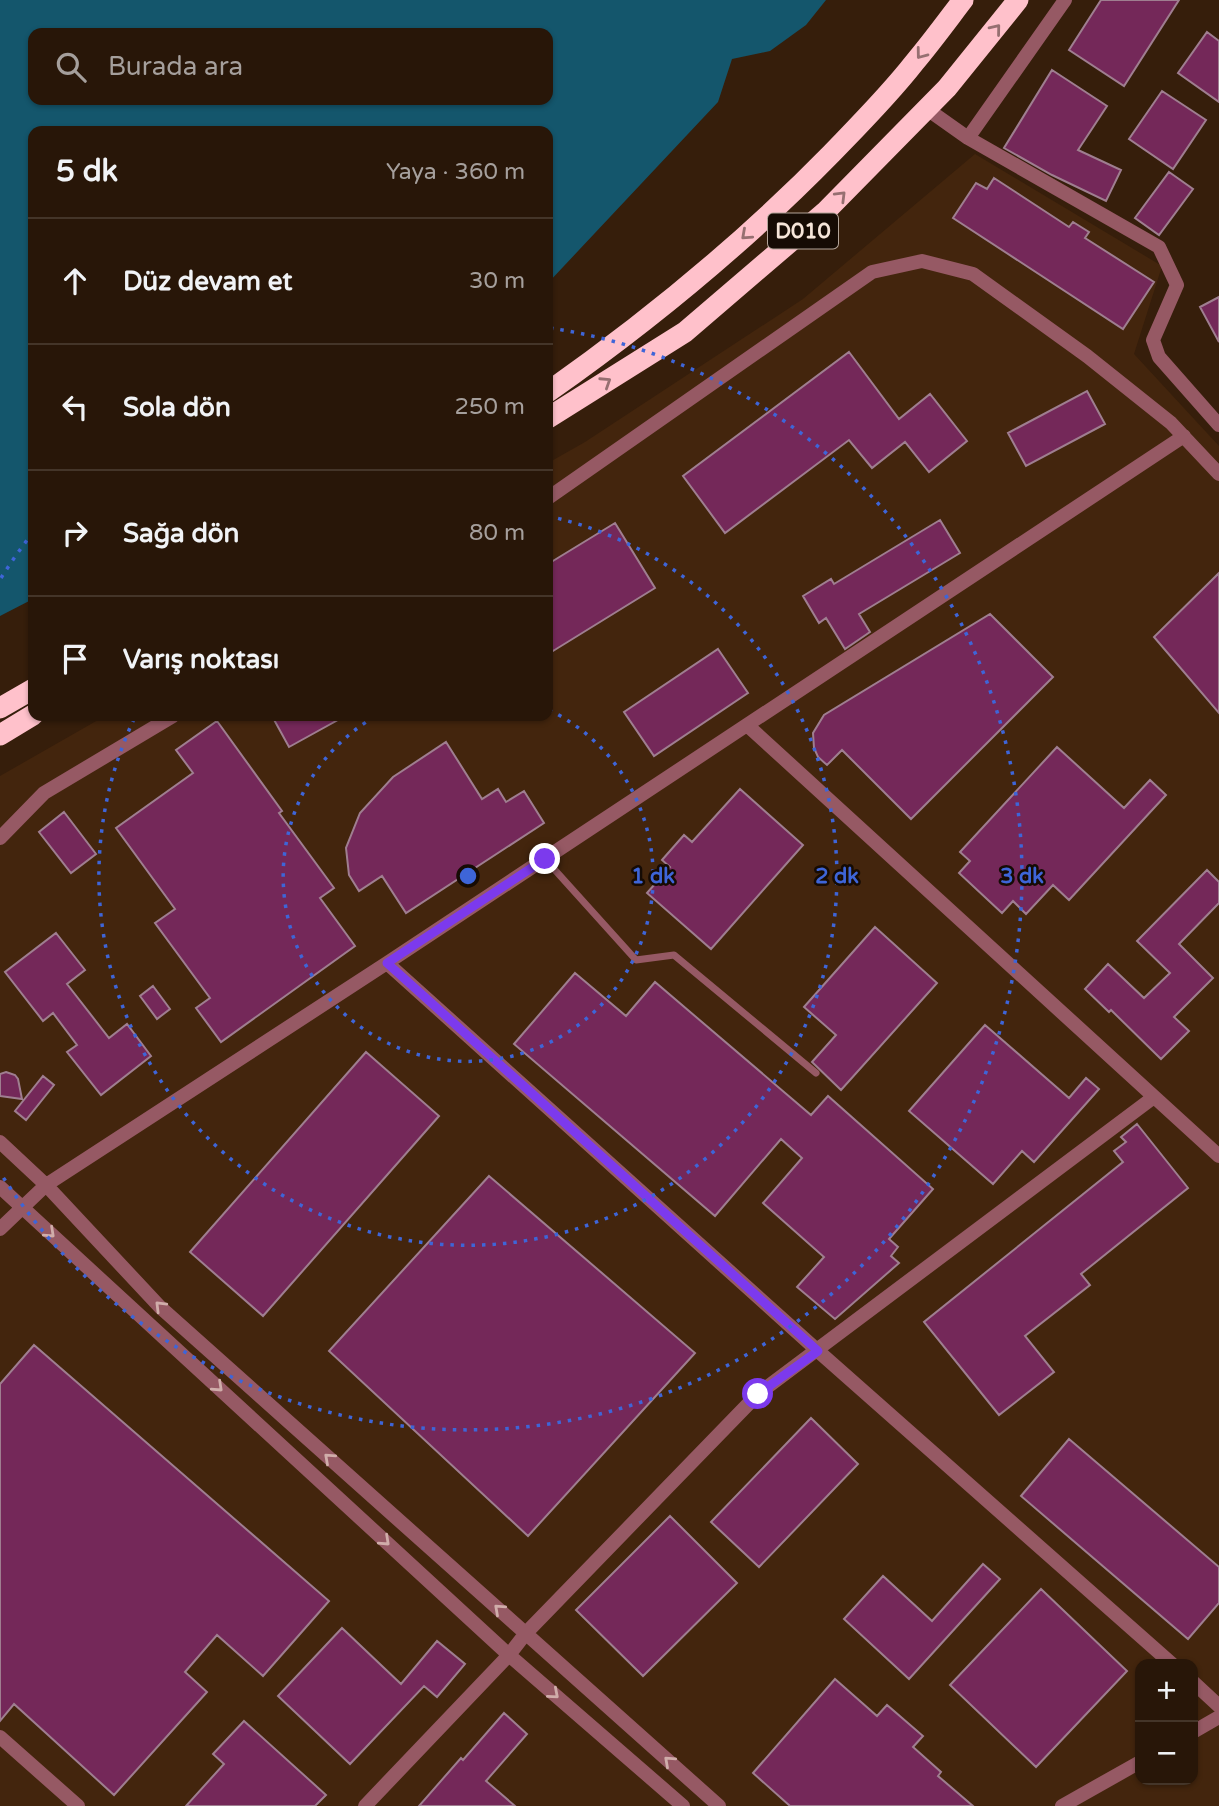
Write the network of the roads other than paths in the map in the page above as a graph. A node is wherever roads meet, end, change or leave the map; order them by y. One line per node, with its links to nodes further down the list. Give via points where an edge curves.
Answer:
1 (963, 0): 6 (highway, D010, one-way to 6, via 914,64 795,190 715,264)
2 (1018, 0): 4 (highway, D010, one-way to 2)
3 (1065, 0): 5 (street)
4 (927, 109): 5 (street); 7 (highway, D010, one-way to 4, via 685,332 825,212)
5 (968, 138): 8 (street, via 1159,247 1177,285 1153,340 1159,357)
6 (553, 388)
7 (553, 415)
8 (1219, 425)
9 (1184, 436): 10 (street); 11 (street, via 1087,356 973,274 922,261 872,272); 15 (street)
10 (1219, 474)
11 (553, 495)
12 (28, 692): 13 (highway)
13 (0, 708)
14 (165, 721): 16 (street, via 44,793)
15 (747, 725): 17 (street); 20 (street)
16 (0, 838)
17 (545, 859): 18 (street); 19 (lane, via 636,960 674,955)
18 (387, 963): 23 (street); 27 (street)
19 (816, 1073)
20 (1154, 1097): 22 (street); 27 (street)
21 (0, 1142): 23 (street)
22 (1219, 1156)
23 (46, 1185): 25 (street); 28 (street, one-way to 23, via 160,1307)
24 (0, 1187): 25 (street)
25 (22, 1207): 26 (street); 29 (street, one-way to 29)
26 (0, 1229)
27 (818, 1351): 28 (street, via 758,1394); 30 (street)
28 (526, 1633): 29 (street); 40 (street, one-way to 28)
29 (509, 1655): 38 (street); 39 (street, one-way to 39)
30 (1166, 1659)
31 (1198, 1687): 32 (street)
32 (1219, 1706)
33 (1219, 1717): 34 (street)
34 (1198, 1729)
35 (0, 1737): 37 (street)
36 (1135, 1765): 41 (street)
37 (78, 1806)
38 (365, 1806)
39 (683, 1806)
40 (719, 1806)
41 (1062, 1806)

